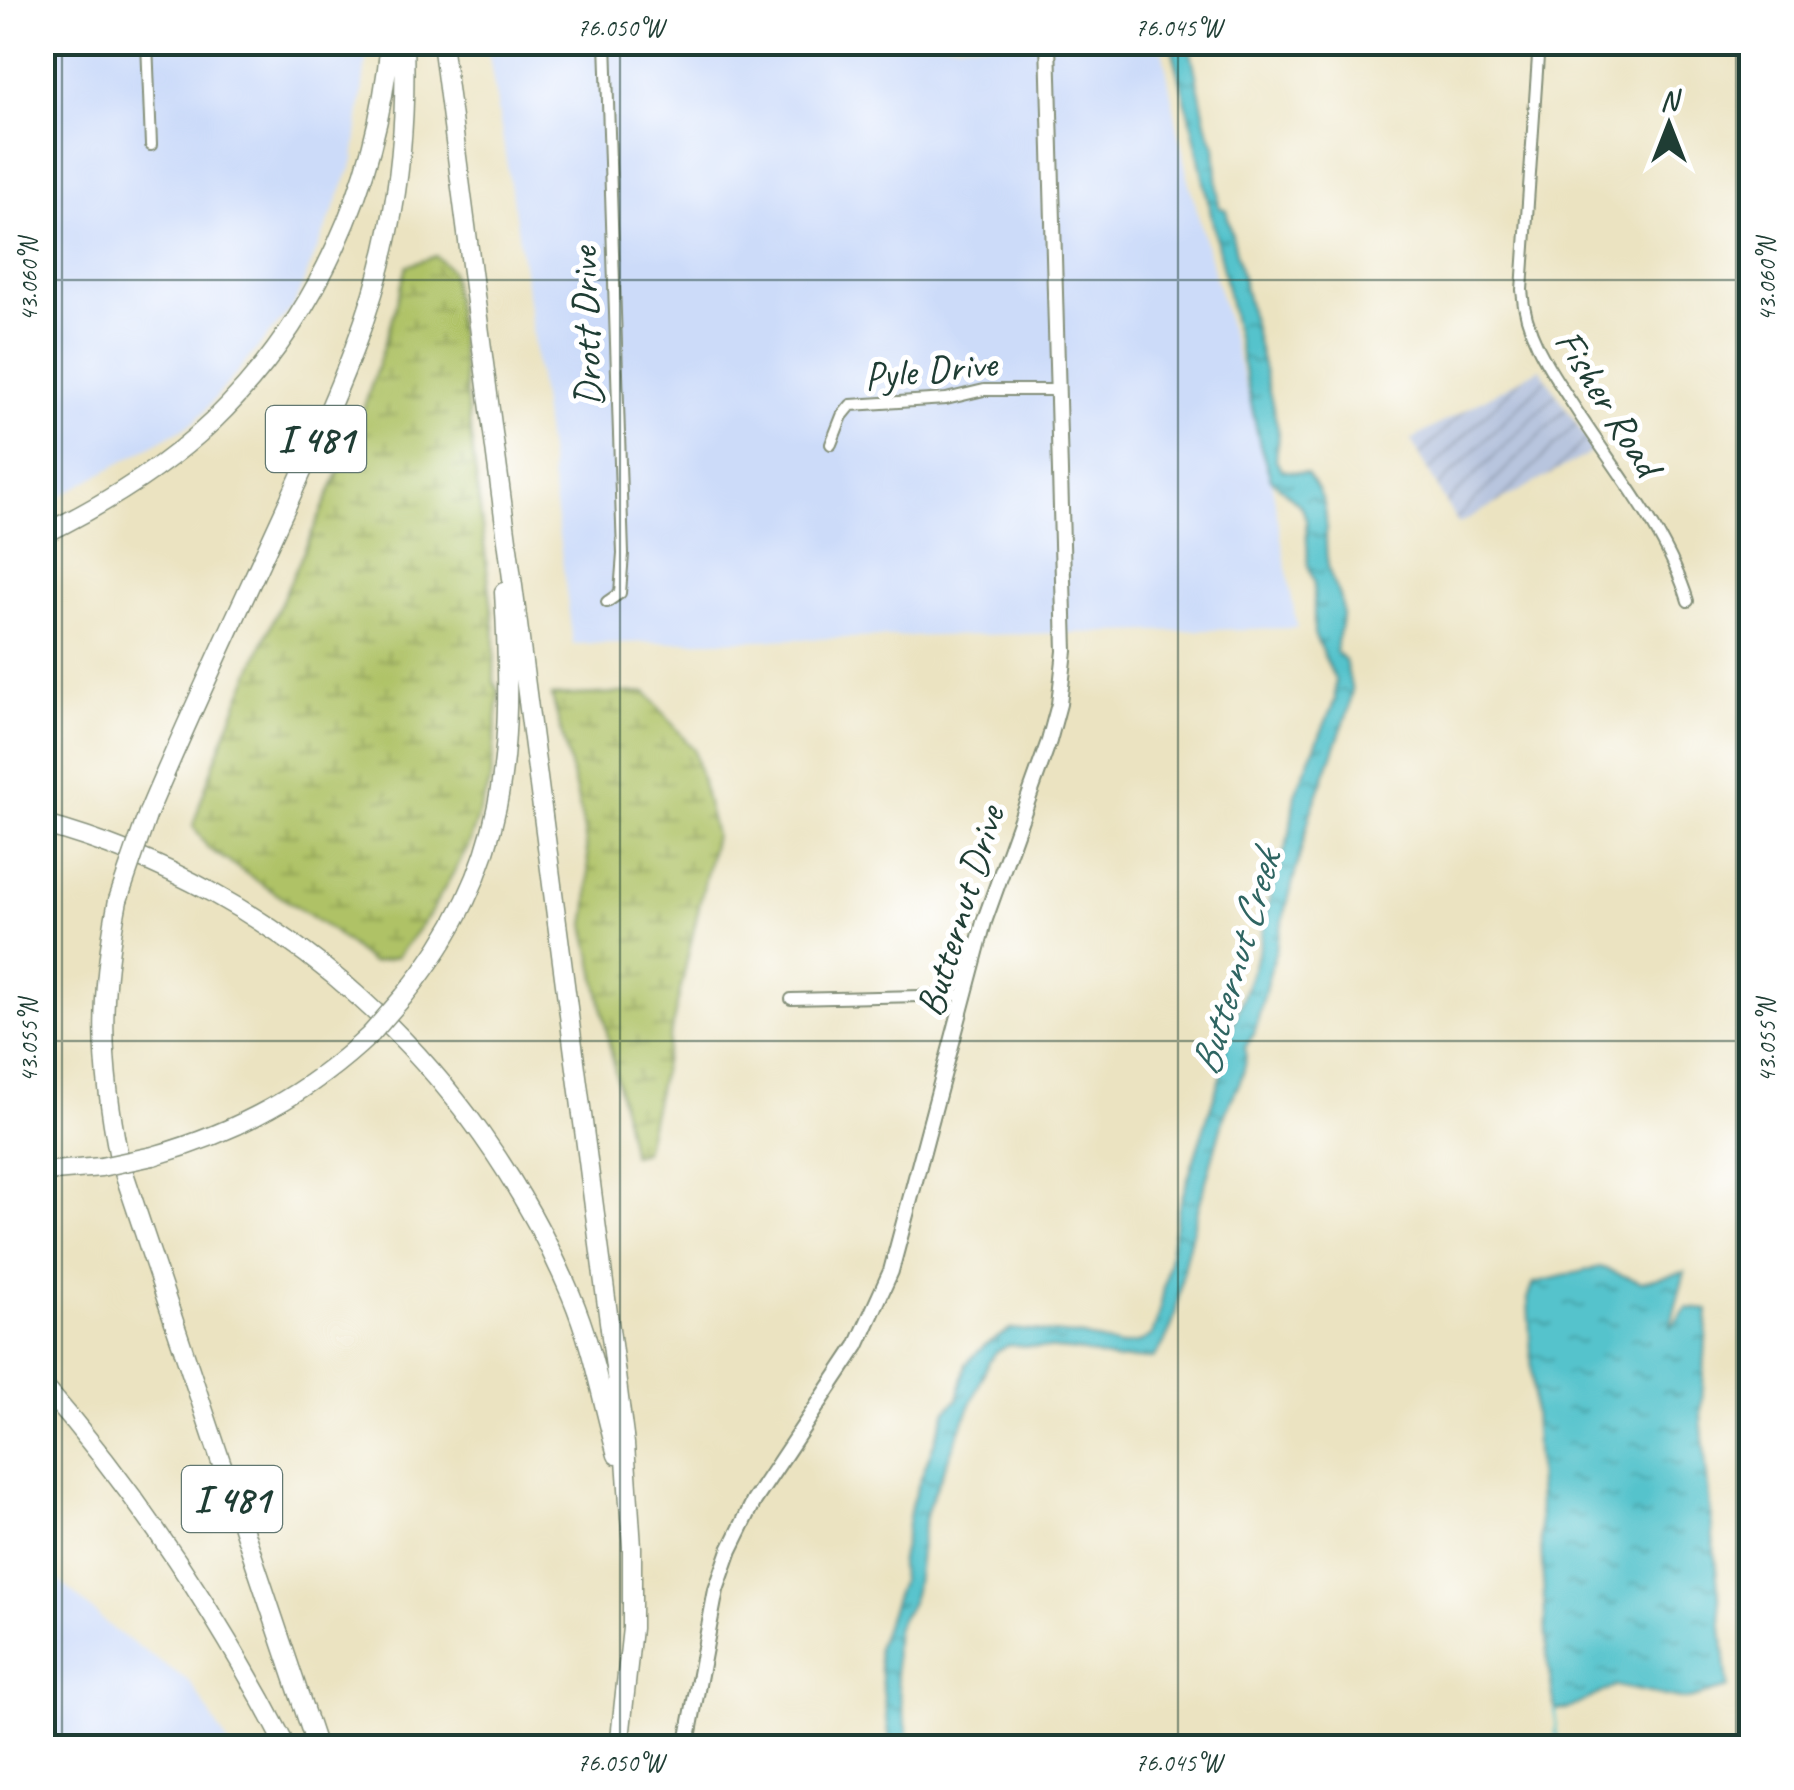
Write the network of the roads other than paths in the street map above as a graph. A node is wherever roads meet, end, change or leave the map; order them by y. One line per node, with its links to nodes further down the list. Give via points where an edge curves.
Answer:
1 (147, 42): 8 (street)
2 (390, 42): 12 (highway, via 372,152 358,192 317,287 267,360 167,460)
3 (404, 42): 22 (highway, I 481, bridge, via 398,176 365,318 148,813 118,900 102,1025 118,1158)
4 (442, 42): 11 (highway)
5 (606, 42): 13 (street, Drott Drive, via 623,554 620,593)
6 (1048, 42): 9 (street, Butternut Drive)
7 (1539, 42): 14 (street, Fisher Road, via 1522,290 1527,324 1655,532)
8 (152, 145)
9 (1058, 390): 10 (street, Pyle Drive, via 984,390 851,405); 16 (street, Butternut Drive, via 1063,678 1050,741)
10 (831, 444)
11 (499, 494): 18 (highway, bridge, via 510,688 502,792 457,921 371,1034 265,1114 154,1156); 20 (highway, via 597,1214)
12 (42, 535)
13 (607, 602)
14 (1688, 602)
15 (42, 824): 20 (highway, via 214,891 295,944 422,1056 488,1140 542,1229 594,1359)
16 (964, 994): 17 (street); 24 (street, Butternut Drive, via 882,1296 730,1550)
17 (791, 999)
18 (42, 1172)
19 (42, 1384): 21 (highway, via 167,1546)
20 (628, 1494): 23 (highway, via 632,1628)
21 (287, 1748)
22 (317, 1748)
23 (619, 1748)
24 (686, 1748)

